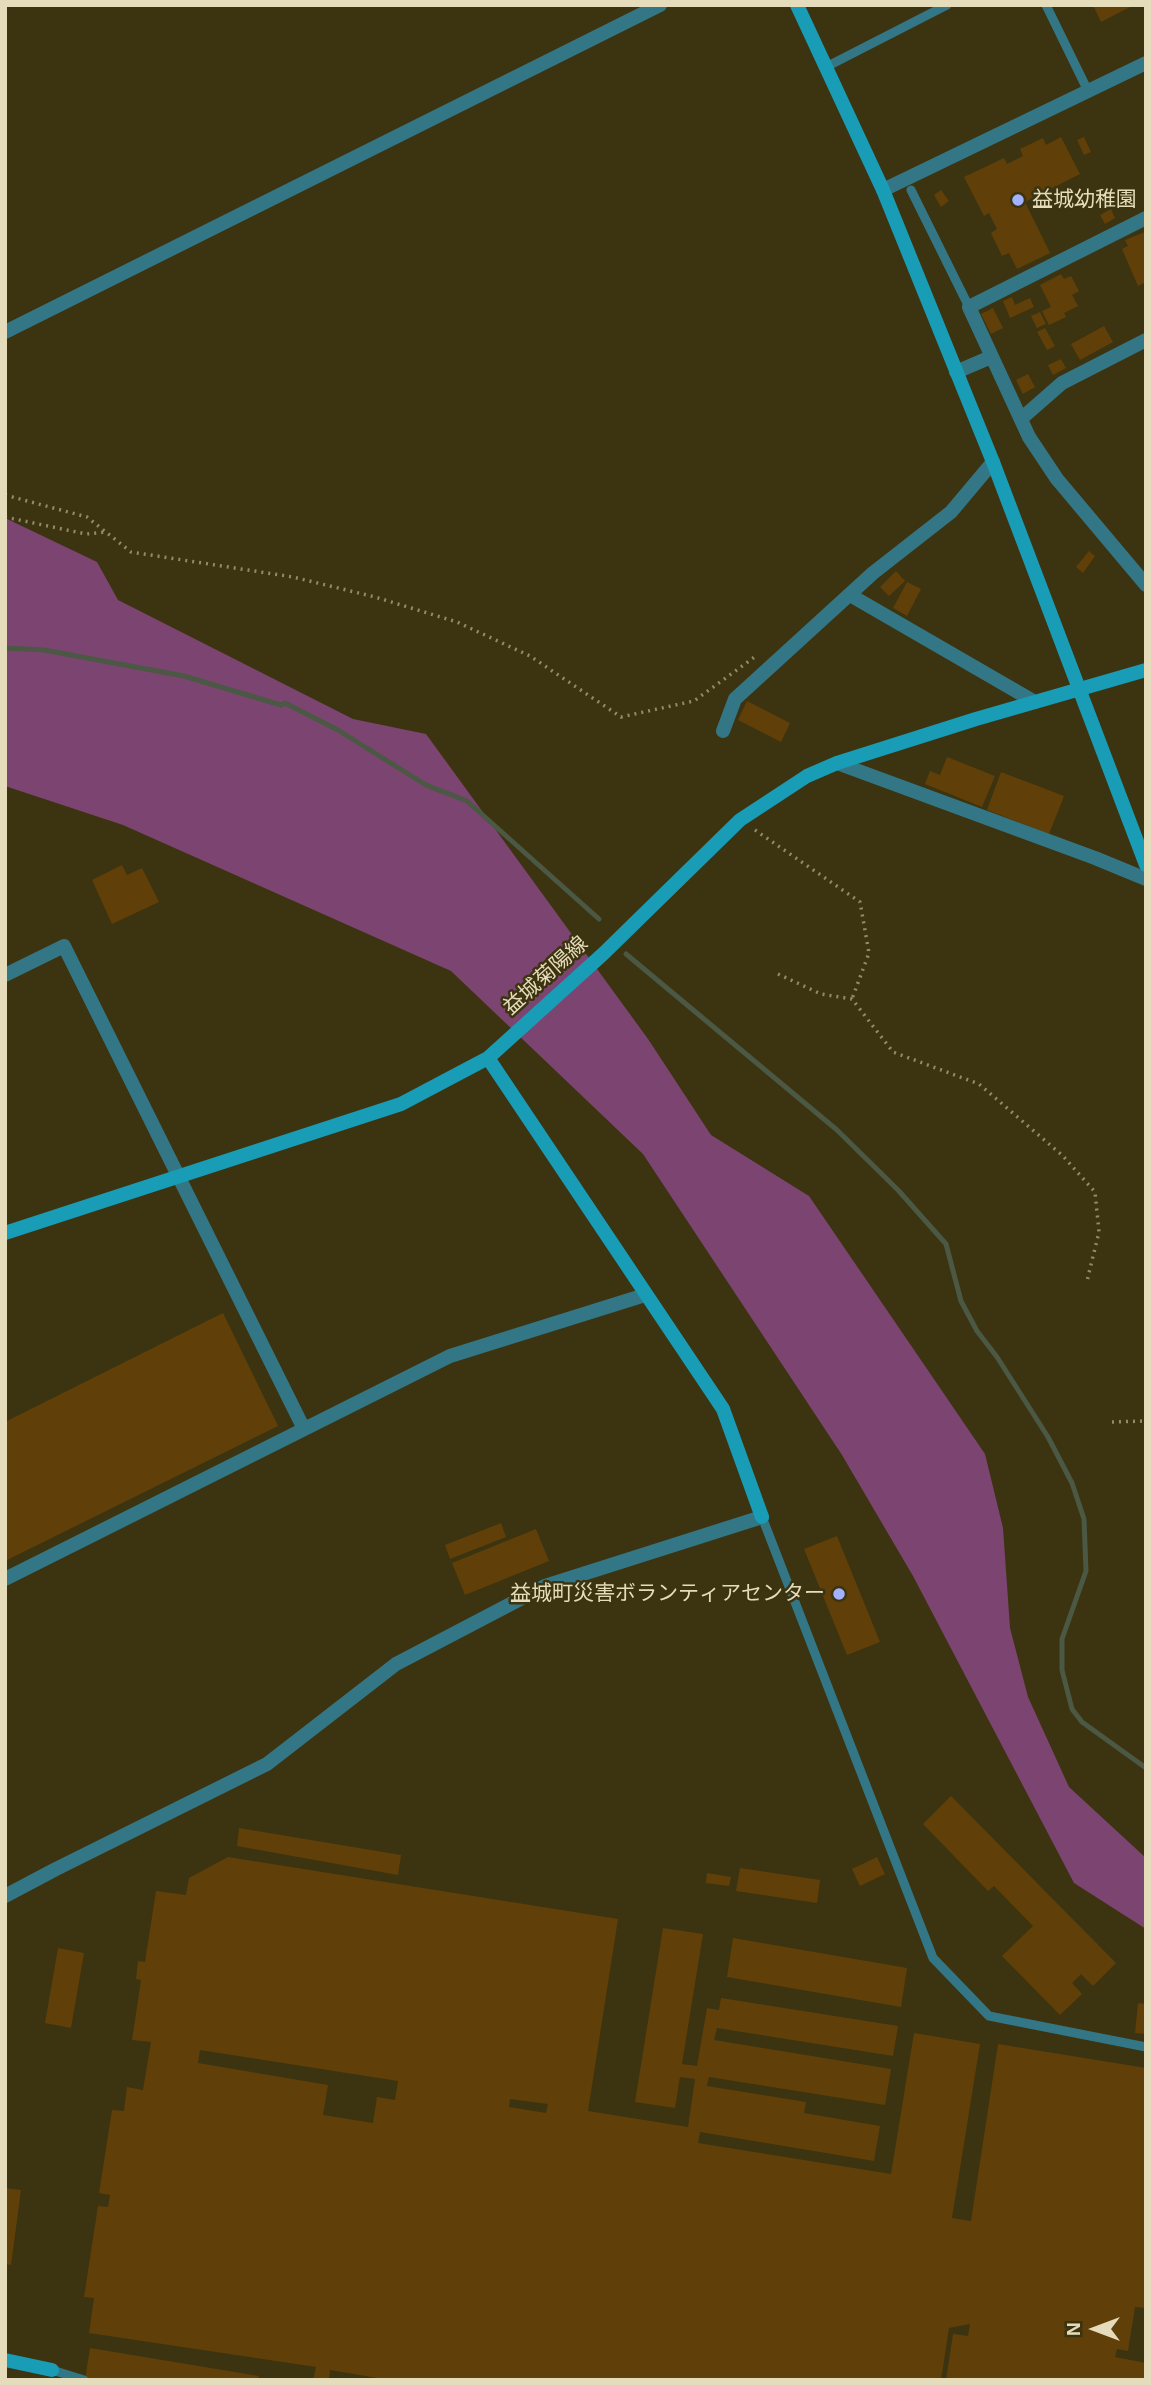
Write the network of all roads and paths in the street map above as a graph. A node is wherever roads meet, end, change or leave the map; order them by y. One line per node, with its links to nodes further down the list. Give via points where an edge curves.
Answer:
1 (660, 5): 12 (street)
2 (797, 5): 6 (street)
3 (947, 5): 6 (lane)
4 (1046, 5): 7 (lane)
5 (1146, 63): 7 (street)
6 (826, 68): 8 (street)
7 (1088, 91): 8 (street)
8 (883, 190): 15 (street)
9 (911, 190): 11 (lane)
10 (1146, 219): 11 (street)
11 (969, 307): 14 (street)
12 (5, 332)
13 (1146, 340): 16 (street, via 1062,383)
14 (991, 357): 15 (street); 16 (street)
15 (956, 372): 17 (street)
16 (1022, 418): 21 (street, via 1057,479)
17 (993, 462): 22 (street, via 951,512); 25 (street)
18 (5, 495): 20 (path, via 87,517)
19 (5, 517): 20 (path, via 86,534)
20 (106, 532): 23 (path, via 131,552 293,577 457,622 530,656 621,717 694,701)
21 (1146, 585)
22 (850, 595): 26 (street); 27 (street, via 735,699)
23 (762, 652)
24 (1146, 670): 25 (street, 益城菊陽線)
25 (1077, 690): 26 (street, 益城菊陽線); 30 (street)
26 (1035, 702): 28 (street, 益城菊陽線)
27 (723, 731)
28 (837, 764): 29 (street, 益城菊陽線, via 807,776); 31 (street)
29 (740, 820): 34 (path, via 860,902 869,953); 35 (street, 益城菊陽線)
30 (1146, 865)
31 (1146, 879)
32 (778, 974): 34 (path, via 821,994)
33 (5, 975): 36 (street, via 64,946)
34 (852, 999): 38 (path, via 893,1052 979,1084 1063,1156 1095,1192 1099,1232)
35 (488, 1058): 36 (street, 益城菊陽線, via 401,1104); 39 (street)
36 (178, 1176): 37 (street, 益城菊陽線); 42 (street)
37 (5, 1233)
38 (1087, 1280)
39 (645, 1295): 42 (street, via 450,1356); 43 (street, via 723,1409)
40 (1146, 1421): 41 (path)
41 (1112, 1422)
42 (304, 1429): 44 (street)
43 (762, 1517): 45 (street, via 545,1586 396,1664 267,1764); 46 (lane, via 933,1958 989,2016)
44 (5, 1579)
45 (5, 1896)
46 (1146, 2047)
47 (5, 2360): 48 (street)
48 (52, 2370): 49 (lane)
49 (84, 2380)

